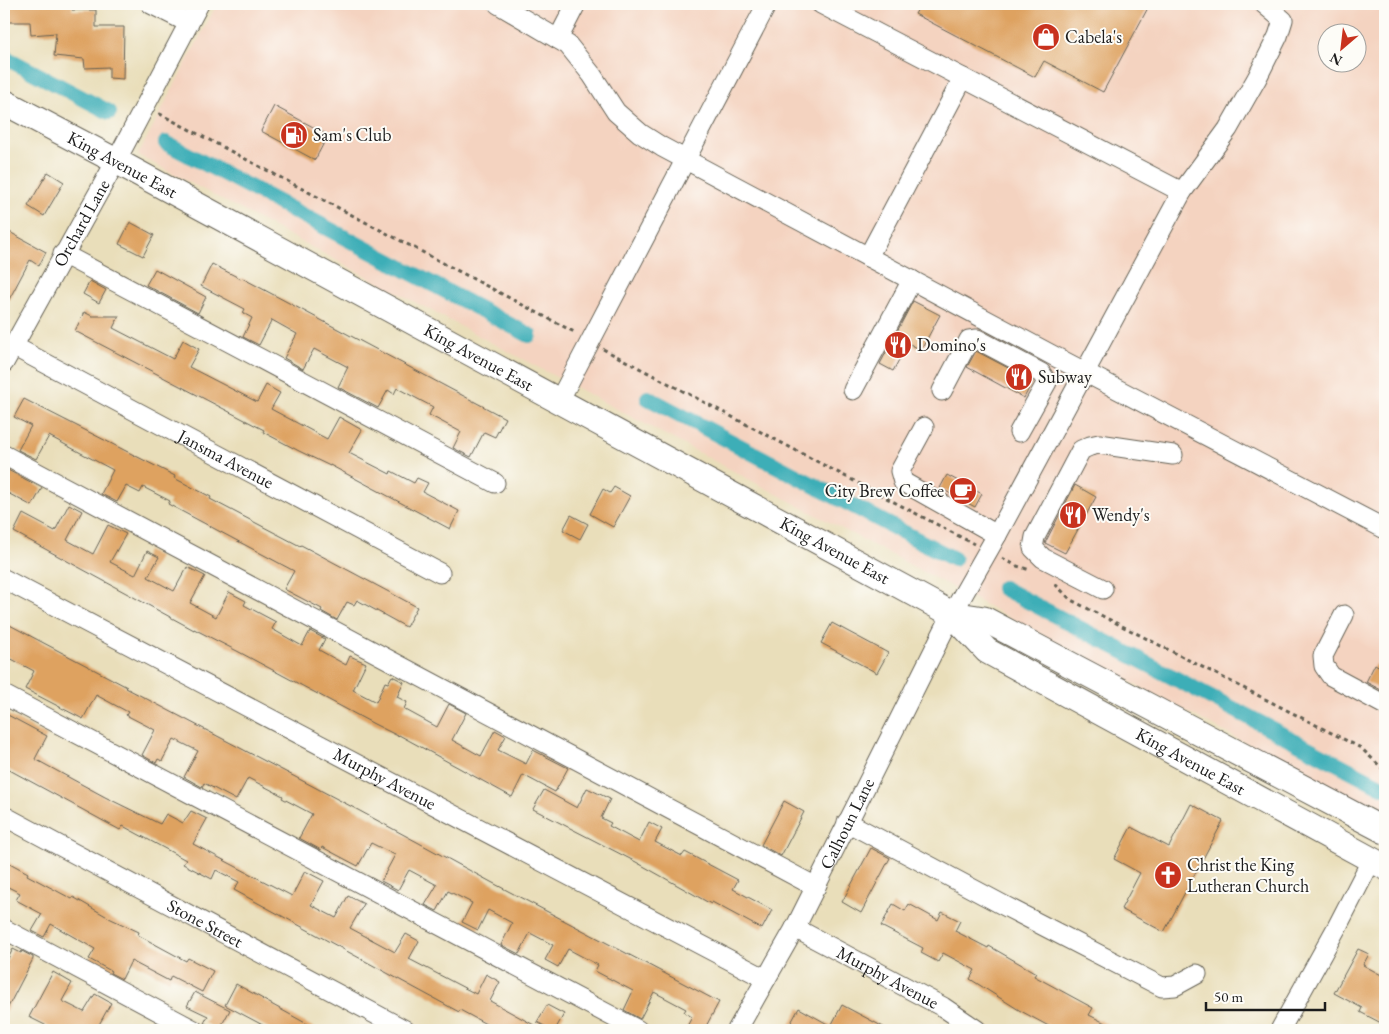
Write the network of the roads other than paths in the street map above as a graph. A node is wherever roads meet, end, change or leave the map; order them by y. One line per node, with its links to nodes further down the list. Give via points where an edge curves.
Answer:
1 (151, 4): 9 (street)
2 (199, 4): 9 (street, Orchard Lane)
3 (498, 4): 10 (street)
4 (576, 4): 10 (street)
5 (767, 4): 14 (street)
6 (821, 4): 8 (street)
7 (1264, 4): 15 (street, Calhoun Lane, via 1283,20 1278,36 1228,129)
8 (853, 11): 11 (street)
9 (189, 23): 13 (street, Orchard Lane)
10 (558, 39): 14 (street, via 568,45 581,61 616,112 640,133)
11 (963, 78): 15 (street); 17 (street)
12 (4, 102): 13 (main road, King Avenue East)
13 (116, 161): 16 (street, Orchard Lane); 24 (main road, King Avenue East)
14 (685, 161): 17 (street); 24 (street)
15 (1182, 192): 21 (street, Calhoun Lane)
16 (63, 254): 19 (street, Orchard Lane); 29 (street)
17 (868, 257): 18 (street)
18 (912, 280): 21 (street); 22 (street)
19 (12, 346): 20 (street, Orchard Lane); 32 (street, Jansma Avenue)
20 (4, 363)
21 (1084, 372): 30 (street); 31 (street, Calhoun Lane)
22 (853, 390)
23 (942, 391): 26 (street, via 969,340 977,340 1041,373 1047,382)
24 (559, 401): 35 (main road, King Avenue East)
25 (924, 428): 31 (street, via 900,471 903,482)
26 (1019, 432)
27 (4, 455): 44 (street)
28 (1173, 455): 34 (street, via 1099,444 1081,450 1035,537 1033,548 1043,558)
29 (495, 483)
30 (1385, 529)
31 (992, 543): 35 (street, Calhoun Lane)
32 (440, 572)
33 (4, 579): 48 (street, Murphy Avenue)
34 (1103, 589)
35 (952, 614): 39 (main road, King Avenue East, via 987,651); 41 (street, Calhoun Lane); 42 (main road, King Avenue East, via 990,622)
36 (1344, 615): 38 (street, via 1323,656 1324,666 1331,676)
37 (4, 695): 51 (street)
38 (1385, 705)
39 (1222, 778): 42 (main road, via 1352,830); 43 (main road, King Avenue East)
40 (4, 816): 50 (street, Stone Street)
41 (847, 822): 44 (street, Calhoun Lane); 47 (street, via 1162,987 1176,986)
42 (1385, 831)
43 (1381, 860): 54 (street, via 1337,927)
44 (816, 887): 45 (street, Calhoun Lane)
45 (795, 928): 48 (street, Calhoun Lane); 53 (street, Murphy Avenue, via 943,1006)
46 (4, 929): 49 (street)
47 (1197, 974)
48 (766, 979): 52 (street, Calhoun Lane)
49 (194, 1030)
50 (405, 1030)
51 (638, 1030)
52 (737, 1030)
53 (977, 1030)
54 (1280, 1030)

